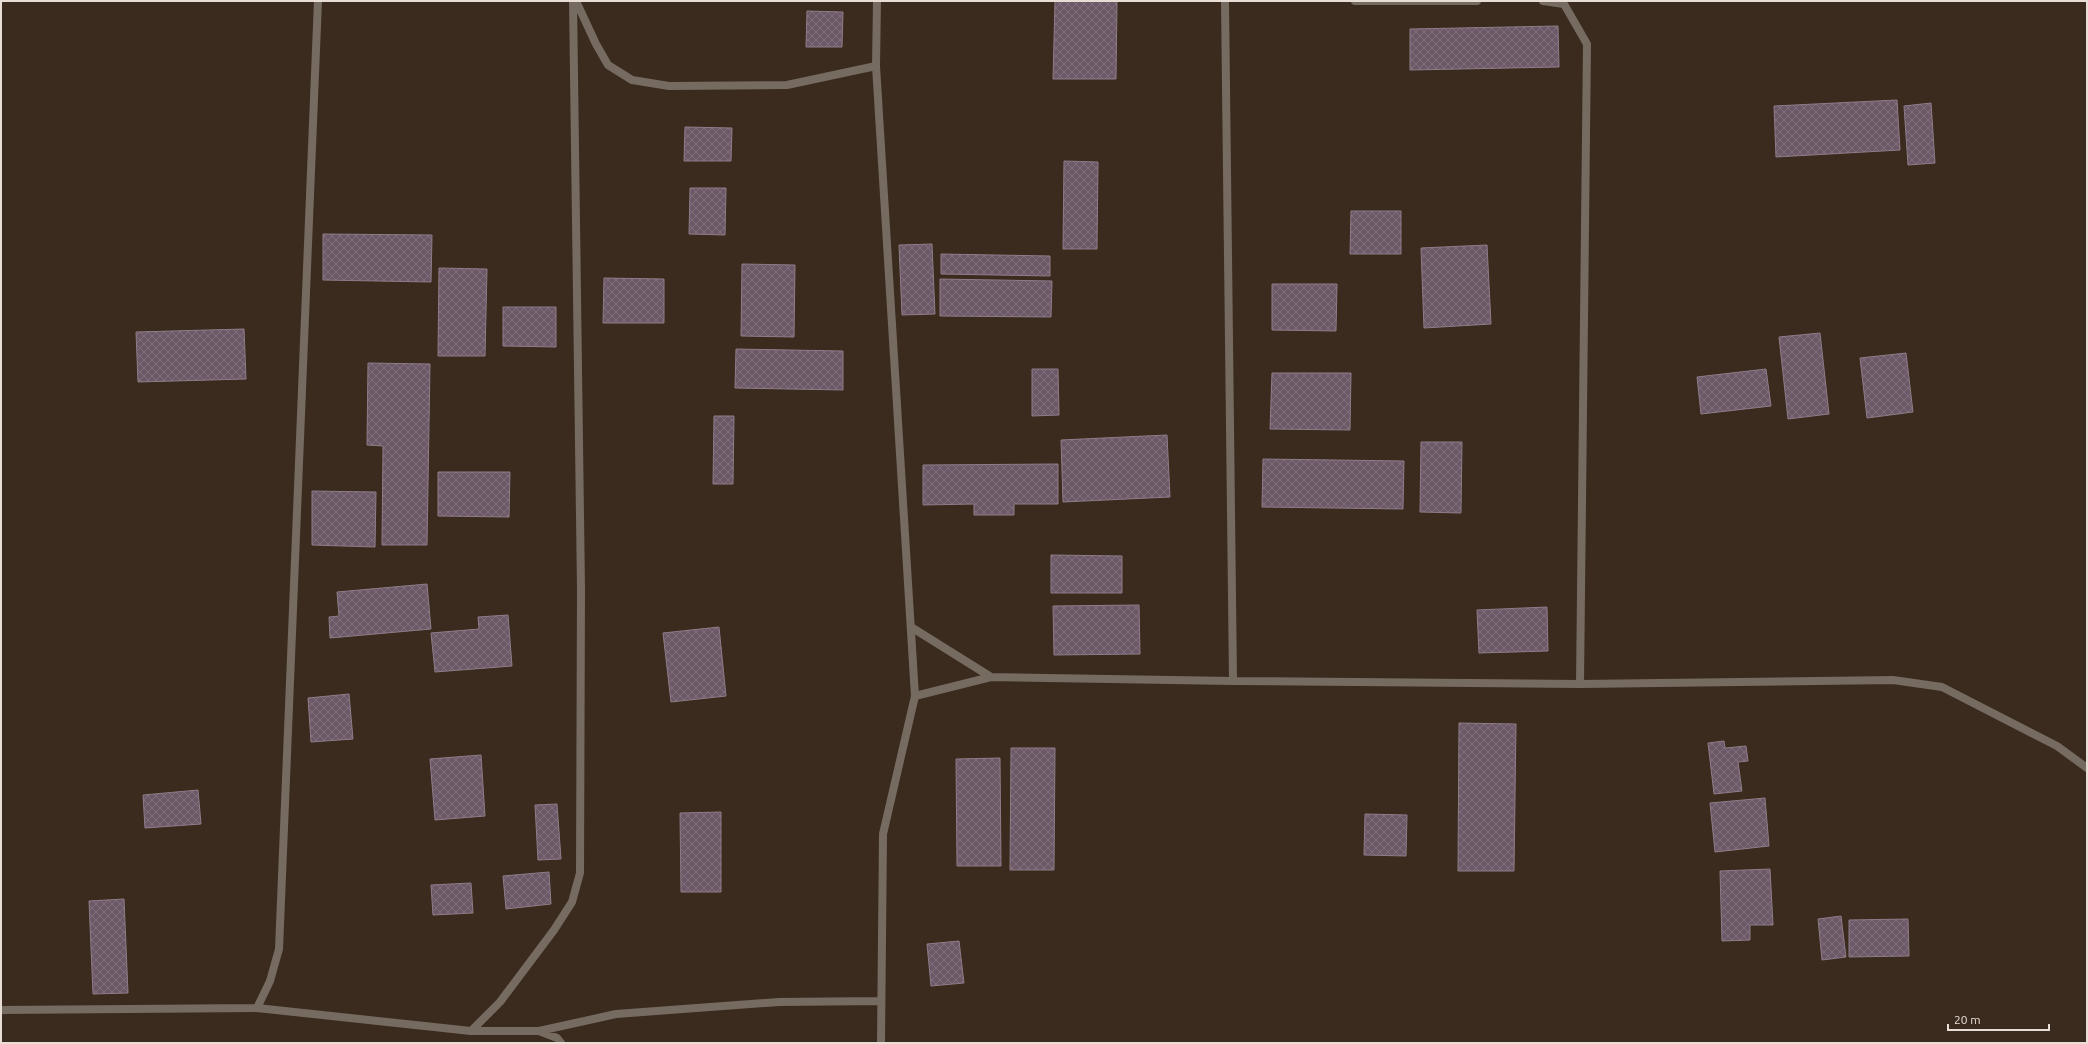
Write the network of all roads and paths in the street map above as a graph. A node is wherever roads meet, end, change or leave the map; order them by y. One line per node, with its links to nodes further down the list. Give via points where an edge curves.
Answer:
1 (318, 1): 16 (street, via 279,949 270,981)
2 (575, 1): 8 (street, via 608,65 632,80 669,86 788,85); 18 (street, via 581,589 580,873 572,902 554,930 500,1002)
3 (877, 1): 8 (street)
4 (1225, 1): 11 (street)
5 (1355, 1): 6 (street)
6 (1477, 1)
7 (1543, 1): 12 (street, via 1564,4 1587,44)
8 (876, 66): 9 (street)
9 (911, 627): 10 (street); 13 (street)
10 (991, 677): 11 (street); 13 (street)
11 (1234, 682): 12 (street)
12 (1580, 684): 14 (street, via 1893,680 1942,686 2057,746)
13 (915, 696): 15 (street, via 883,834)
14 (2087, 768)
15 (881, 1001): 19 (street, via 779,1002 616,1014); 21 (street)
16 (257, 1008): 17 (street); 18 (street)
17 (1, 1010)
18 (471, 1031): 19 (street)
19 (539, 1031): 20 (street, via 557,1038)
20 (561, 1043)
21 (880, 1043)

